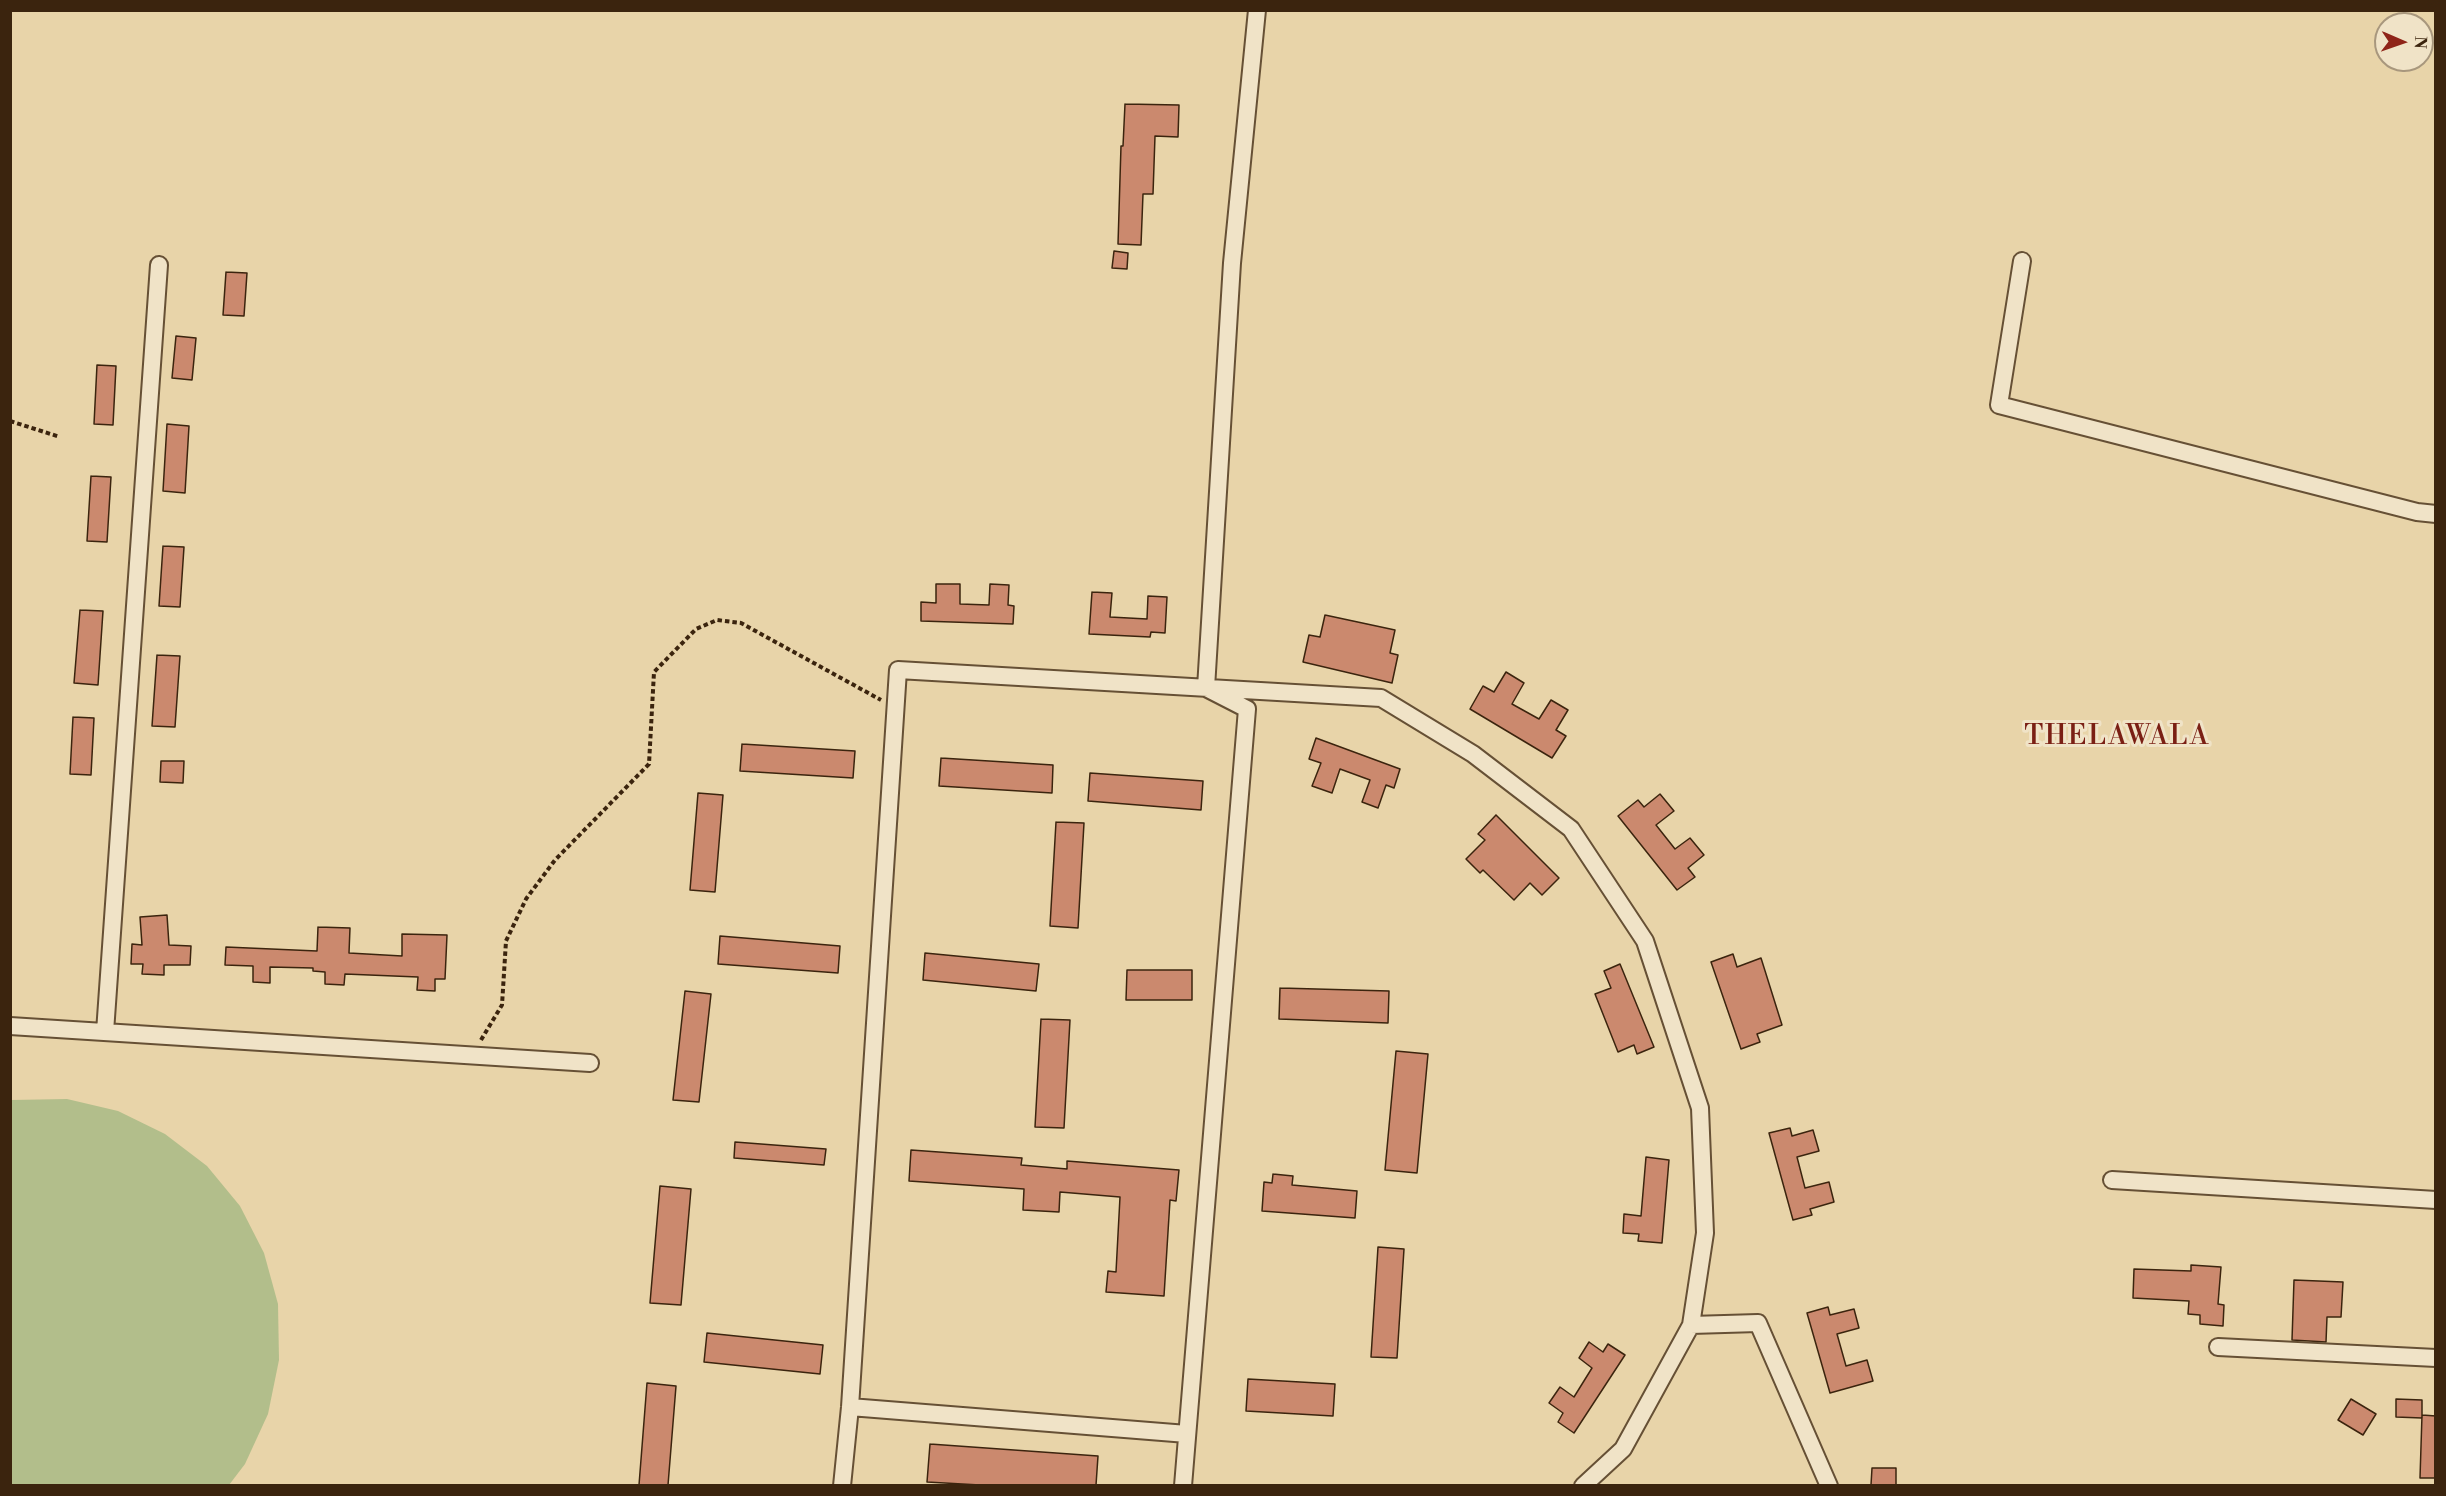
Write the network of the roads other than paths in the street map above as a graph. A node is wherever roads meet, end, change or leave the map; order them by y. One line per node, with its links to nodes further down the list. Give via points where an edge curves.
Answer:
1 (1257, 10): 5 (street, via 1232,263)
2 (2022, 261): 4 (street, via 1999,405)
3 (159, 266): 7 (street)
4 (2436, 514)
5 (1206, 688): 11 (street, via 1382,698 1473,754 1571,830 1645,941 1700,1108 1705,1233); 14 (street, via 898,670); 15 (street, via 1247,709)
6 (10, 1026): 7 (street)
7 (105, 1032): 8 (street)
8 (590, 1063)
9 (2112, 1180): 10 (street)
10 (2436, 1200)
11 (1691, 1324): 18 (street, via 1623,1449); 19 (street, via 1758,1323)
12 (2218, 1347): 13 (street)
13 (2436, 1358)
14 (850, 1407): 15 (street); 16 (street)
15 (1187, 1434): 17 (street)
16 (842, 1485)
17 (1183, 1485)
18 (1584, 1485)
19 (1829, 1485)

